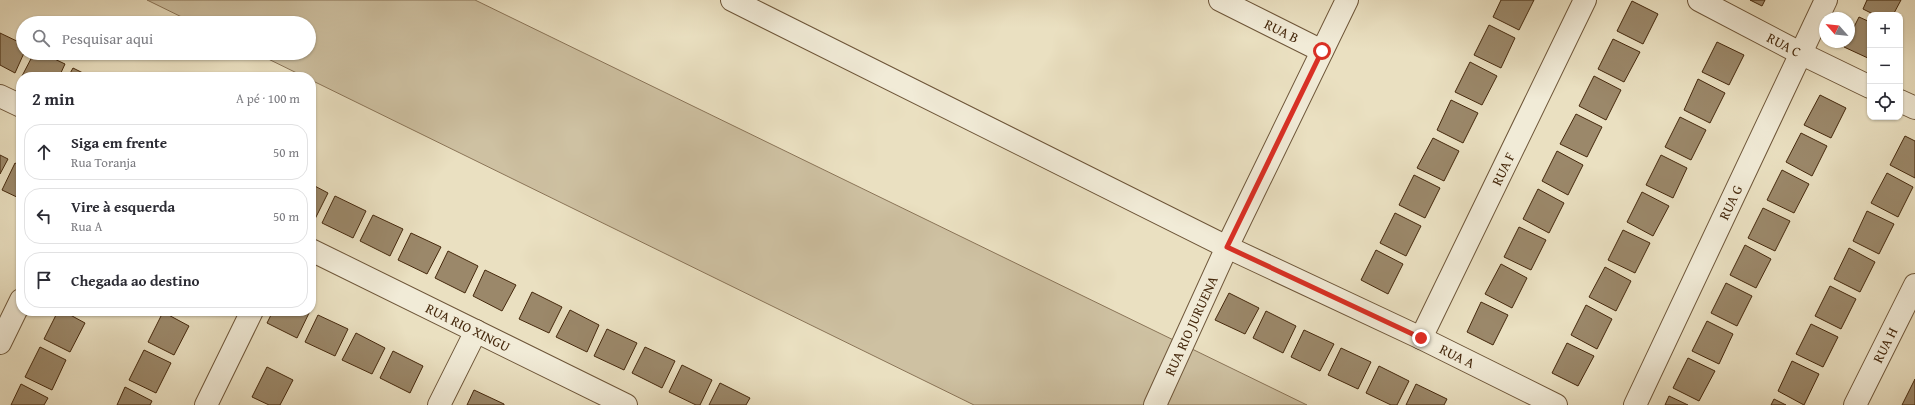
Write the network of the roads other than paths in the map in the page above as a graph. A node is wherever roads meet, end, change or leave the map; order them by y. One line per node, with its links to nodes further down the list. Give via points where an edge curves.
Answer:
1 (732, 0): 14 (street, RUA A)
2 (1220, 0): 7 (street, RUA B)
3 (1347, 0): 7 (street, RUA RIO JURUENA)
4 (1585, 0): 20 (street, RUA F)
5 (1699, 0): 8 (street, RUA C)
6 (1826, 0): 8 (street, RUA G)
7 (1322, 51): 14 (street, RUA RIO JURUENA)
8 (1800, 53): 9 (street, RUA C); 27 (street, RUA G)
9 (1867, 86)
10 (0, 96): 12 (street)
11 (1903, 102): 13 (street)
12 (16, 104)
13 (1915, 108)
14 (1227, 247): 20 (street, RUA A); 25 (street, RUA RIO JURUENA)
15 (316, 252): 19 (street, RUA RIO XINGU)
16 (1915, 285): 28 (street, RUA H)
17 (16, 310): 21 (street)
18 (250, 316): 22 (street)
19 (476, 331): 23 (street); 24 (street, RUA RIO XINGU)
20 (1421, 338): 26 (street, RUA A)
21 (0, 343)
22 (206, 405)
23 (439, 405)
24 (626, 405)
25 (1155, 405)
26 (1556, 405)
27 (1635, 405)
28 (1855, 405)

